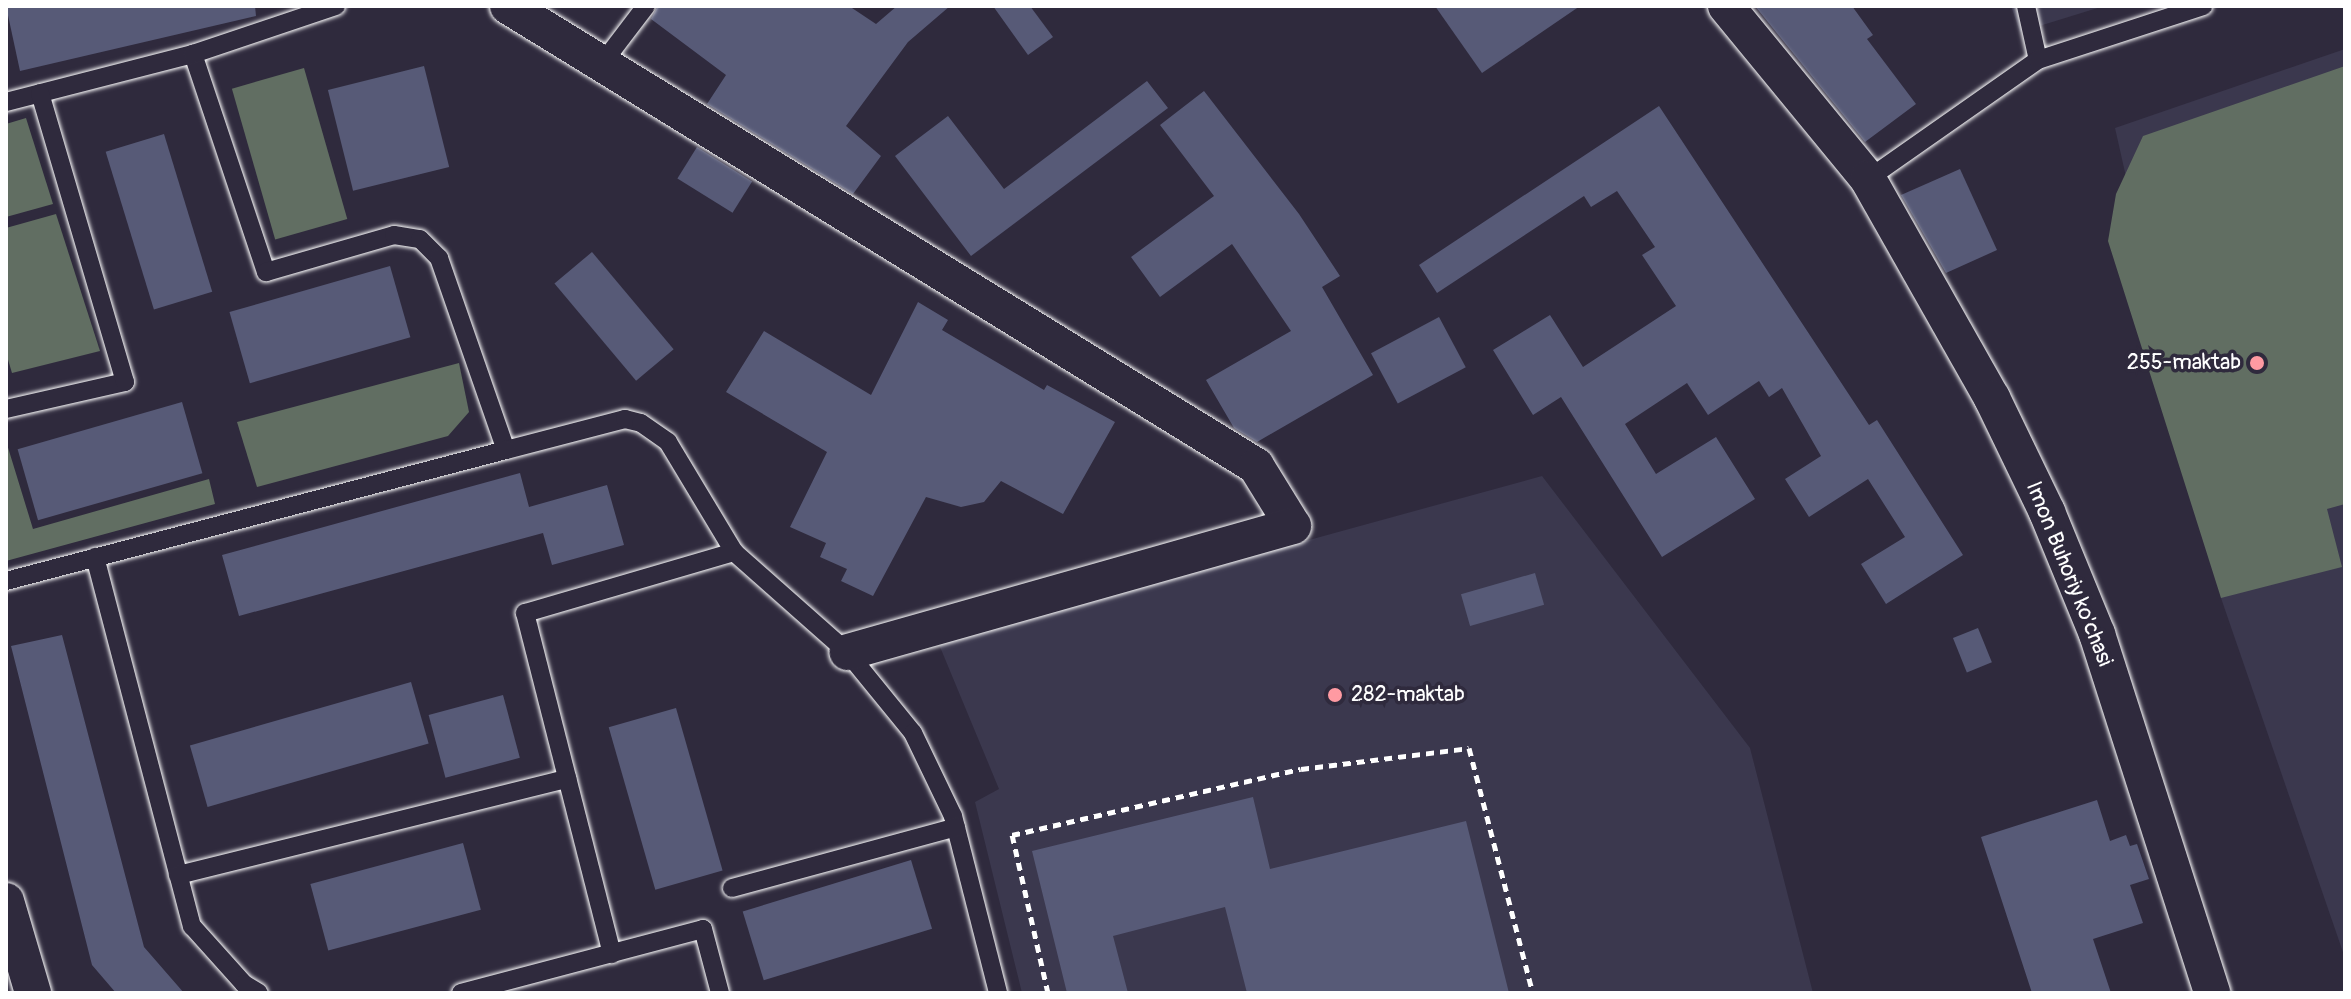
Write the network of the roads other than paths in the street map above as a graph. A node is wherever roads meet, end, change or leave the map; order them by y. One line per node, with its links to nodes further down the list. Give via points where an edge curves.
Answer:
1 (336, 6): 7 (lane)
2 (508, 6): 9 (street)
3 (646, 6): 9 (lane)
4 (1726, 6): 12 (street, Imon Buhoriy ko'chasi)
5 (2026, 6): 8 (lane)
6 (2203, 6): 8 (lane)
7 (193, 54): 10 (lane); 14 (lane, via 266,272 394,235 407,234 431,247)
8 (2038, 60): 12 (lane)
9 (601, 65): 18 (street, via 1256,466 1293,526)
10 (40, 93): 11 (lane); 13 (lane, via 125,382)
11 (6, 102)
12 (1868, 179): 30 (street, Imon Buhoriy ko'chasi, via 1992,398 2047,512 2097,634)
13 (6, 409)
14 (506, 450): 15 (lane, via 609,421 641,423 668,442); 16 (lane)
15 (734, 552): 18 (lane); 19 (lane, via 525,613)
16 (95, 557): 17 (lane); 21 (lane)
17 (6, 581)
18 (847, 652): 20 (lane, via 913,733)
19 (567, 779): 21 (lane); 24 (lane)
20 (956, 827): 22 (lane); 29 (lane)
21 (178, 875): 26 (lane, via 192,926 244,984)
22 (732, 888)
23 (6, 901): 25 (street)
24 (612, 954): 27 (lane); 28 (lane, via 703,929)
25 (33, 993)
26 (259, 993)
27 (461, 993)
28 (720, 993)
29 (996, 993)
30 (2212, 993)

